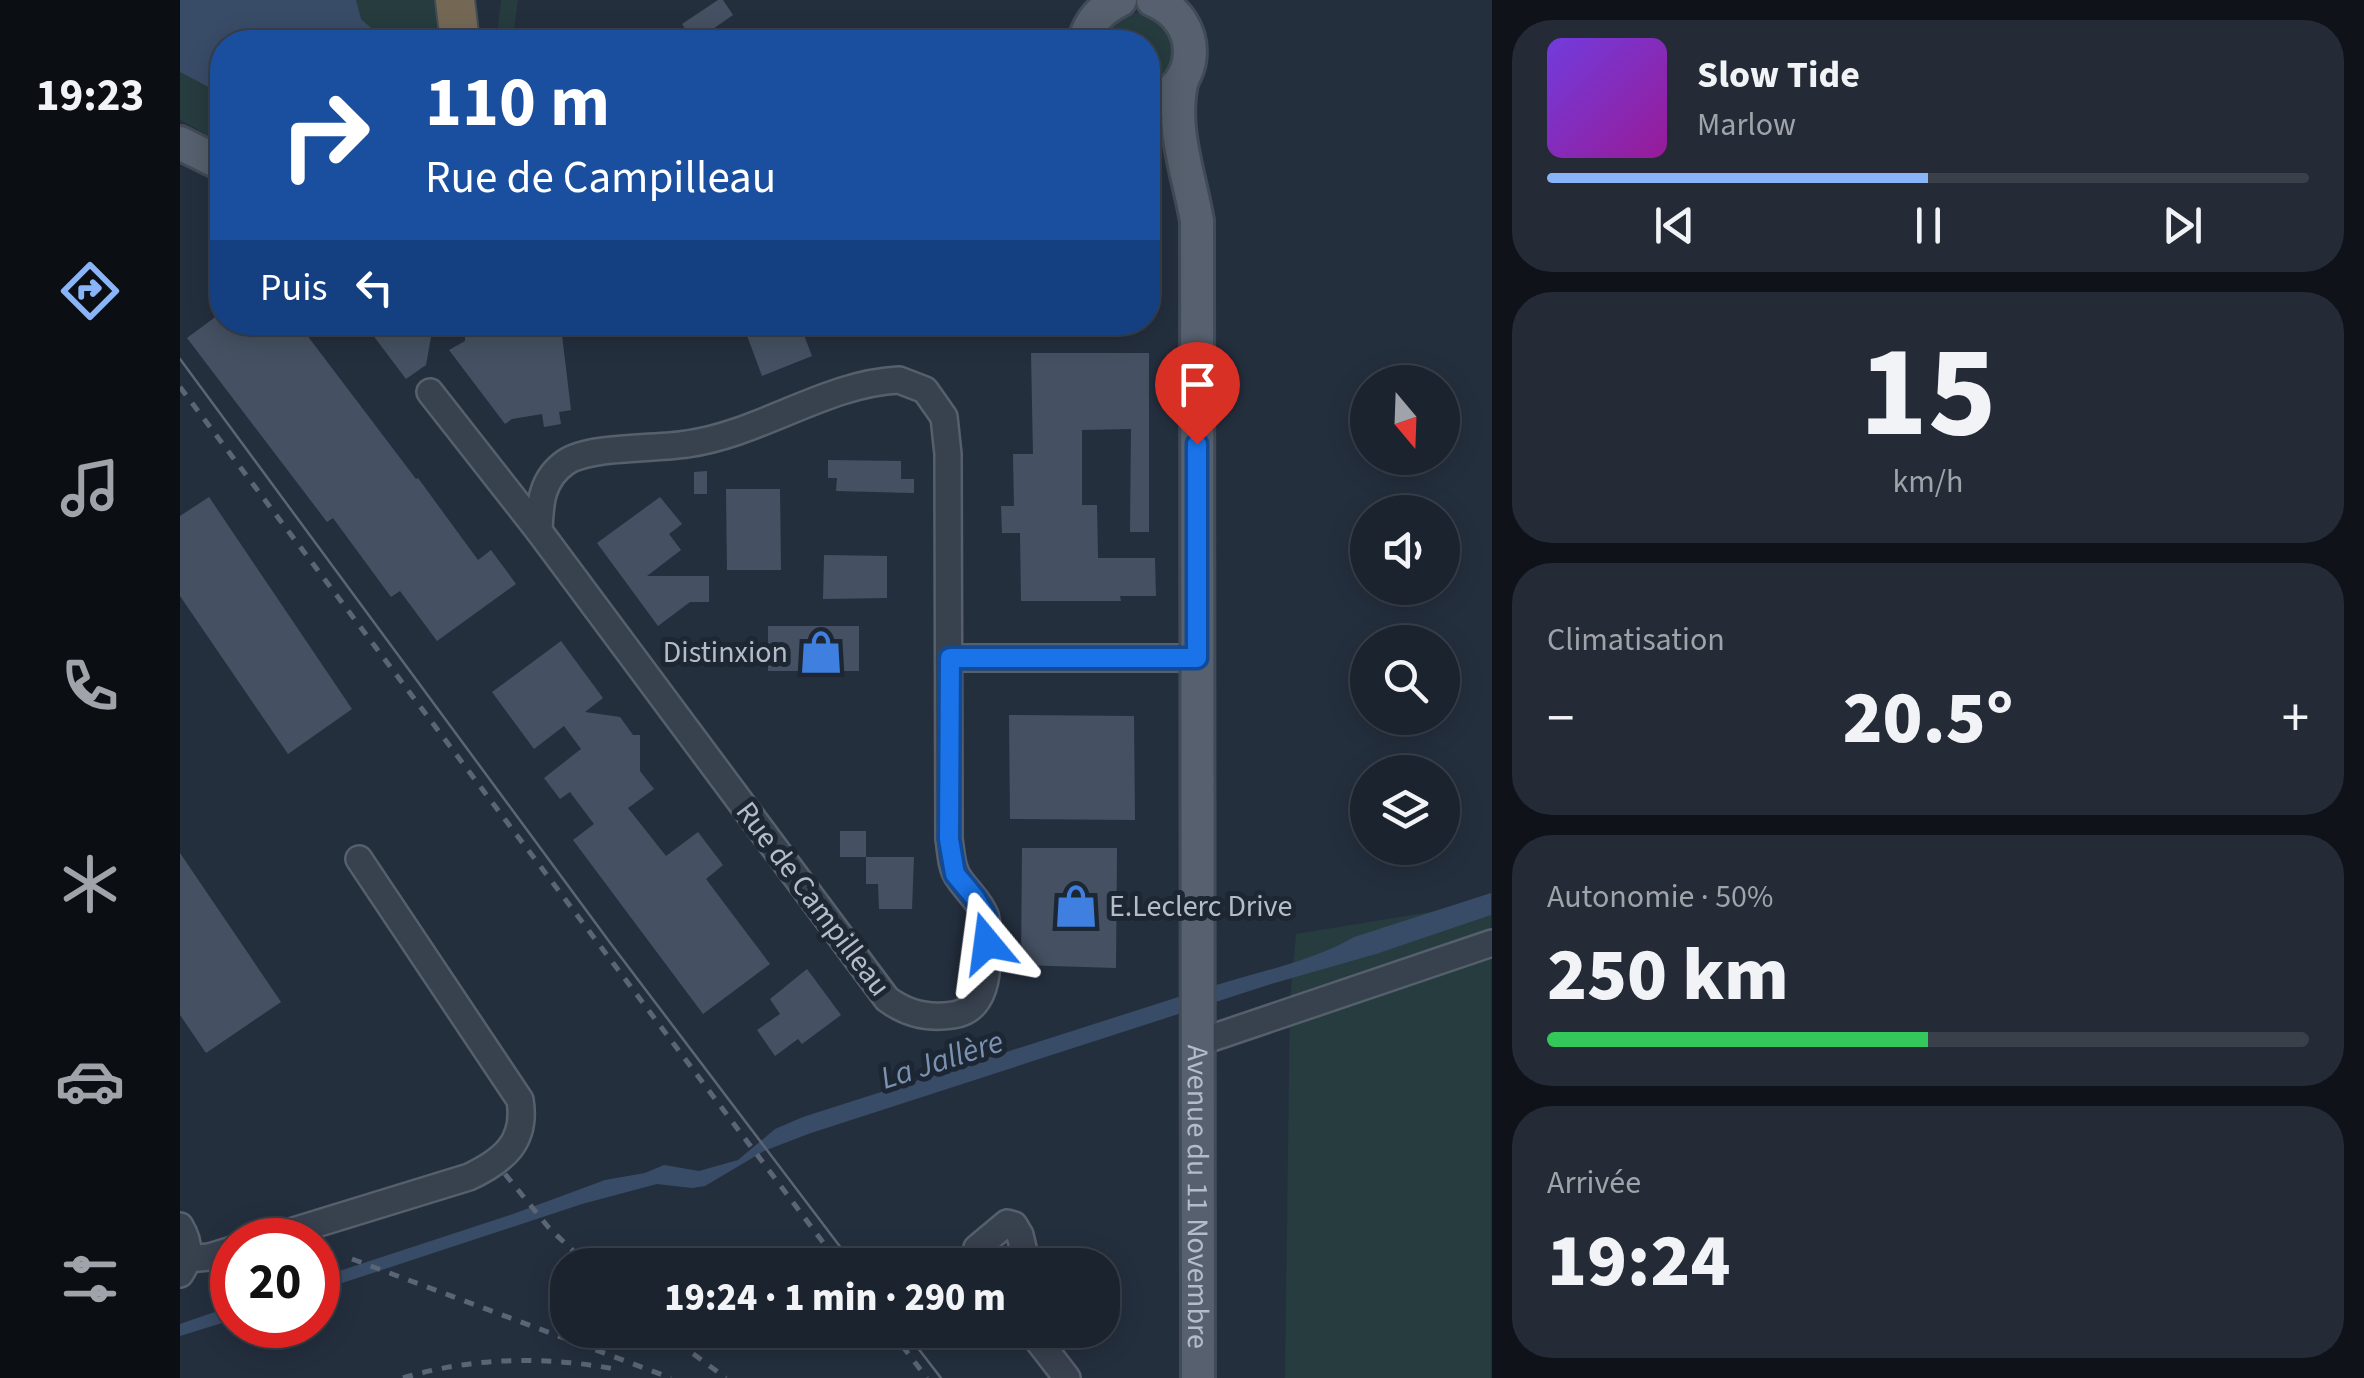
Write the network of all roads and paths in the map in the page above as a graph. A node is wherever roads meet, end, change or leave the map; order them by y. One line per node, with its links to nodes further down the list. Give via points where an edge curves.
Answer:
1 (455, 0): 6 (highway)
2 (477, 0): 7 (highway)
3 (1120, 0): 8 (main road)
4 (1153, 0): 5 (main road)
5 (1186, 15): 9 (main road, Avenue du 11 Novembre, via 1189,64)
6 (459, 30)
7 (476, 30)
8 (1086, 30)
9 (1182, 79): 10 (main road); 14 (main road, Avenue du 11 Novembre, via 1177,120)
10 (1160, 97)
11 (1160, 125): 14 (main road)
12 (180, 143): 13 (main road)
13 (210, 158)
14 (1186, 169): 18 (main road, Avenue du 11 Novembre, via 1197,221)
15 (430, 392): 16 (street, Rue de Campilleau)
16 (539, 530): 17 (street, Rue de Campilleau, via 540,499 566,462 722,438 872,381 899,380 925,390 944,418); 17 (street, Rue de Campilleau, via 887,999 920,1016 963,1014 981,997 988,968 986,917 955,874 949,839)
17 (950, 658): 18 (street)
18 (1197, 658): 21 (main road, Avenue du 11 Novembre)
19 (359, 859): 22 (street, via 520,1100 523,1114 508,1153 495,1165)
20 (1492, 943): 21 (street)
21 (1197, 1014): 30 (main road, Avenue du 11 Novembre)
22 (336, 1218)
23 (180, 1226): 27 (street)
24 (977, 1248): 25 (street, via 1007,1224 1014,1225)
25 (1023, 1248)
26 (210, 1257): 27 (street)
27 (184, 1266)
28 (1046, 1348): 29 (street)
29 (1066, 1378)
30 (1198, 1378)

